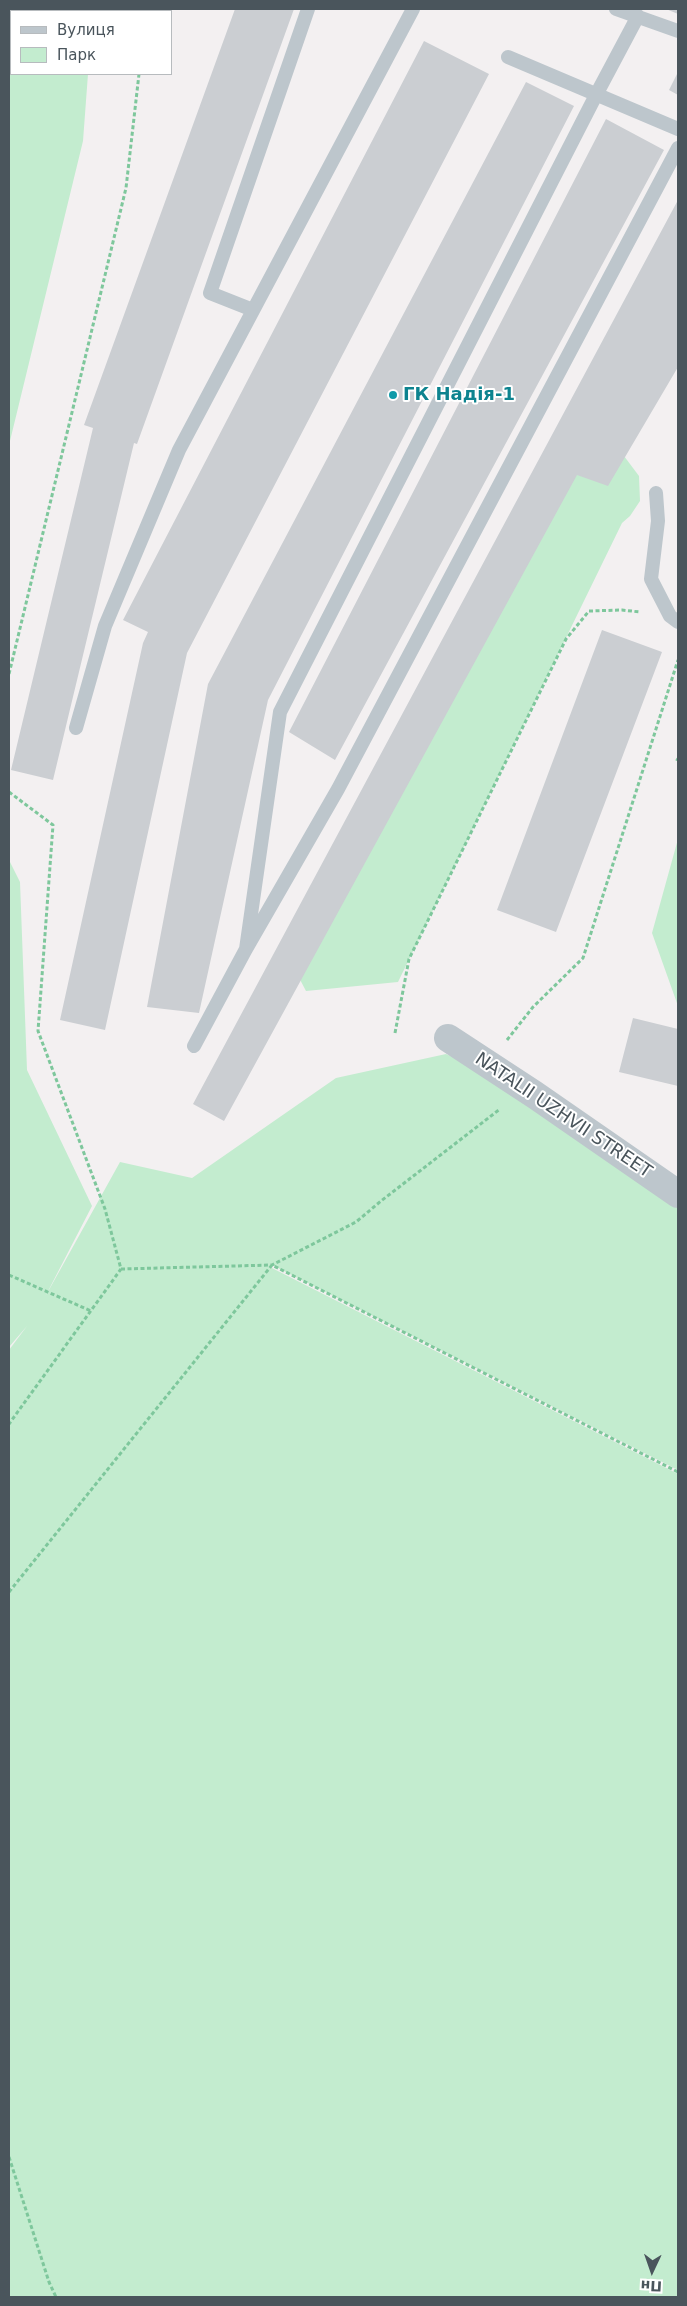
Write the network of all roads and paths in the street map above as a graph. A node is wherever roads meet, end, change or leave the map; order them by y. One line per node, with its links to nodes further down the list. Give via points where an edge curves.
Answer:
1 (308, 9): 11 (lane, via 210,293)
2 (413, 9): 11 (lane)
3 (616, 9): 4 (lane)
4 (638, 16): 5 (lane); 8 (lane)
5 (678, 31)
6 (508, 57): 8 (lane)
7 (139, 75): 15 (path, via 126,188)
8 (596, 95): 9 (lane); 18 (lane, via 280,712)
9 (678, 129)
10 (678, 148): 18 (lane, via 338,789)
11 (253, 310): 16 (lane, via 179,450 105,626)
12 (656, 493): 13 (lane, via 658,521 650,579)
13 (674, 619): 19 (path, via 622,610 589,611 566,639 409,959)
14 (678, 660): 21 (path, via 583,958)
15 (9, 674)
16 (76, 728)
17 (9, 792): 26 (path, via 53,825 38,1031 105,1209)
18 (246, 949): 22 (lane)
19 (395, 1033)
20 (448, 1038): 23 (street, NATALII UZHVII STREET)
21 (508, 1038)
22 (194, 1046)
23 (526, 1089): 24 (street, NATALII UZHVII STREET); 25 (path, via 356,1222)
24 (678, 1194)
25 (272, 1264): 26 (path); 30 (path); 31 (path)
26 (120, 1269): 28 (path)
27 (9, 1275): 28 (path)
28 (90, 1311): 29 (path)
29 (9, 1424)
30 (678, 1472)
31 (9, 1592)
32 (9, 2157): 33 (path)
33 (56, 2297)

